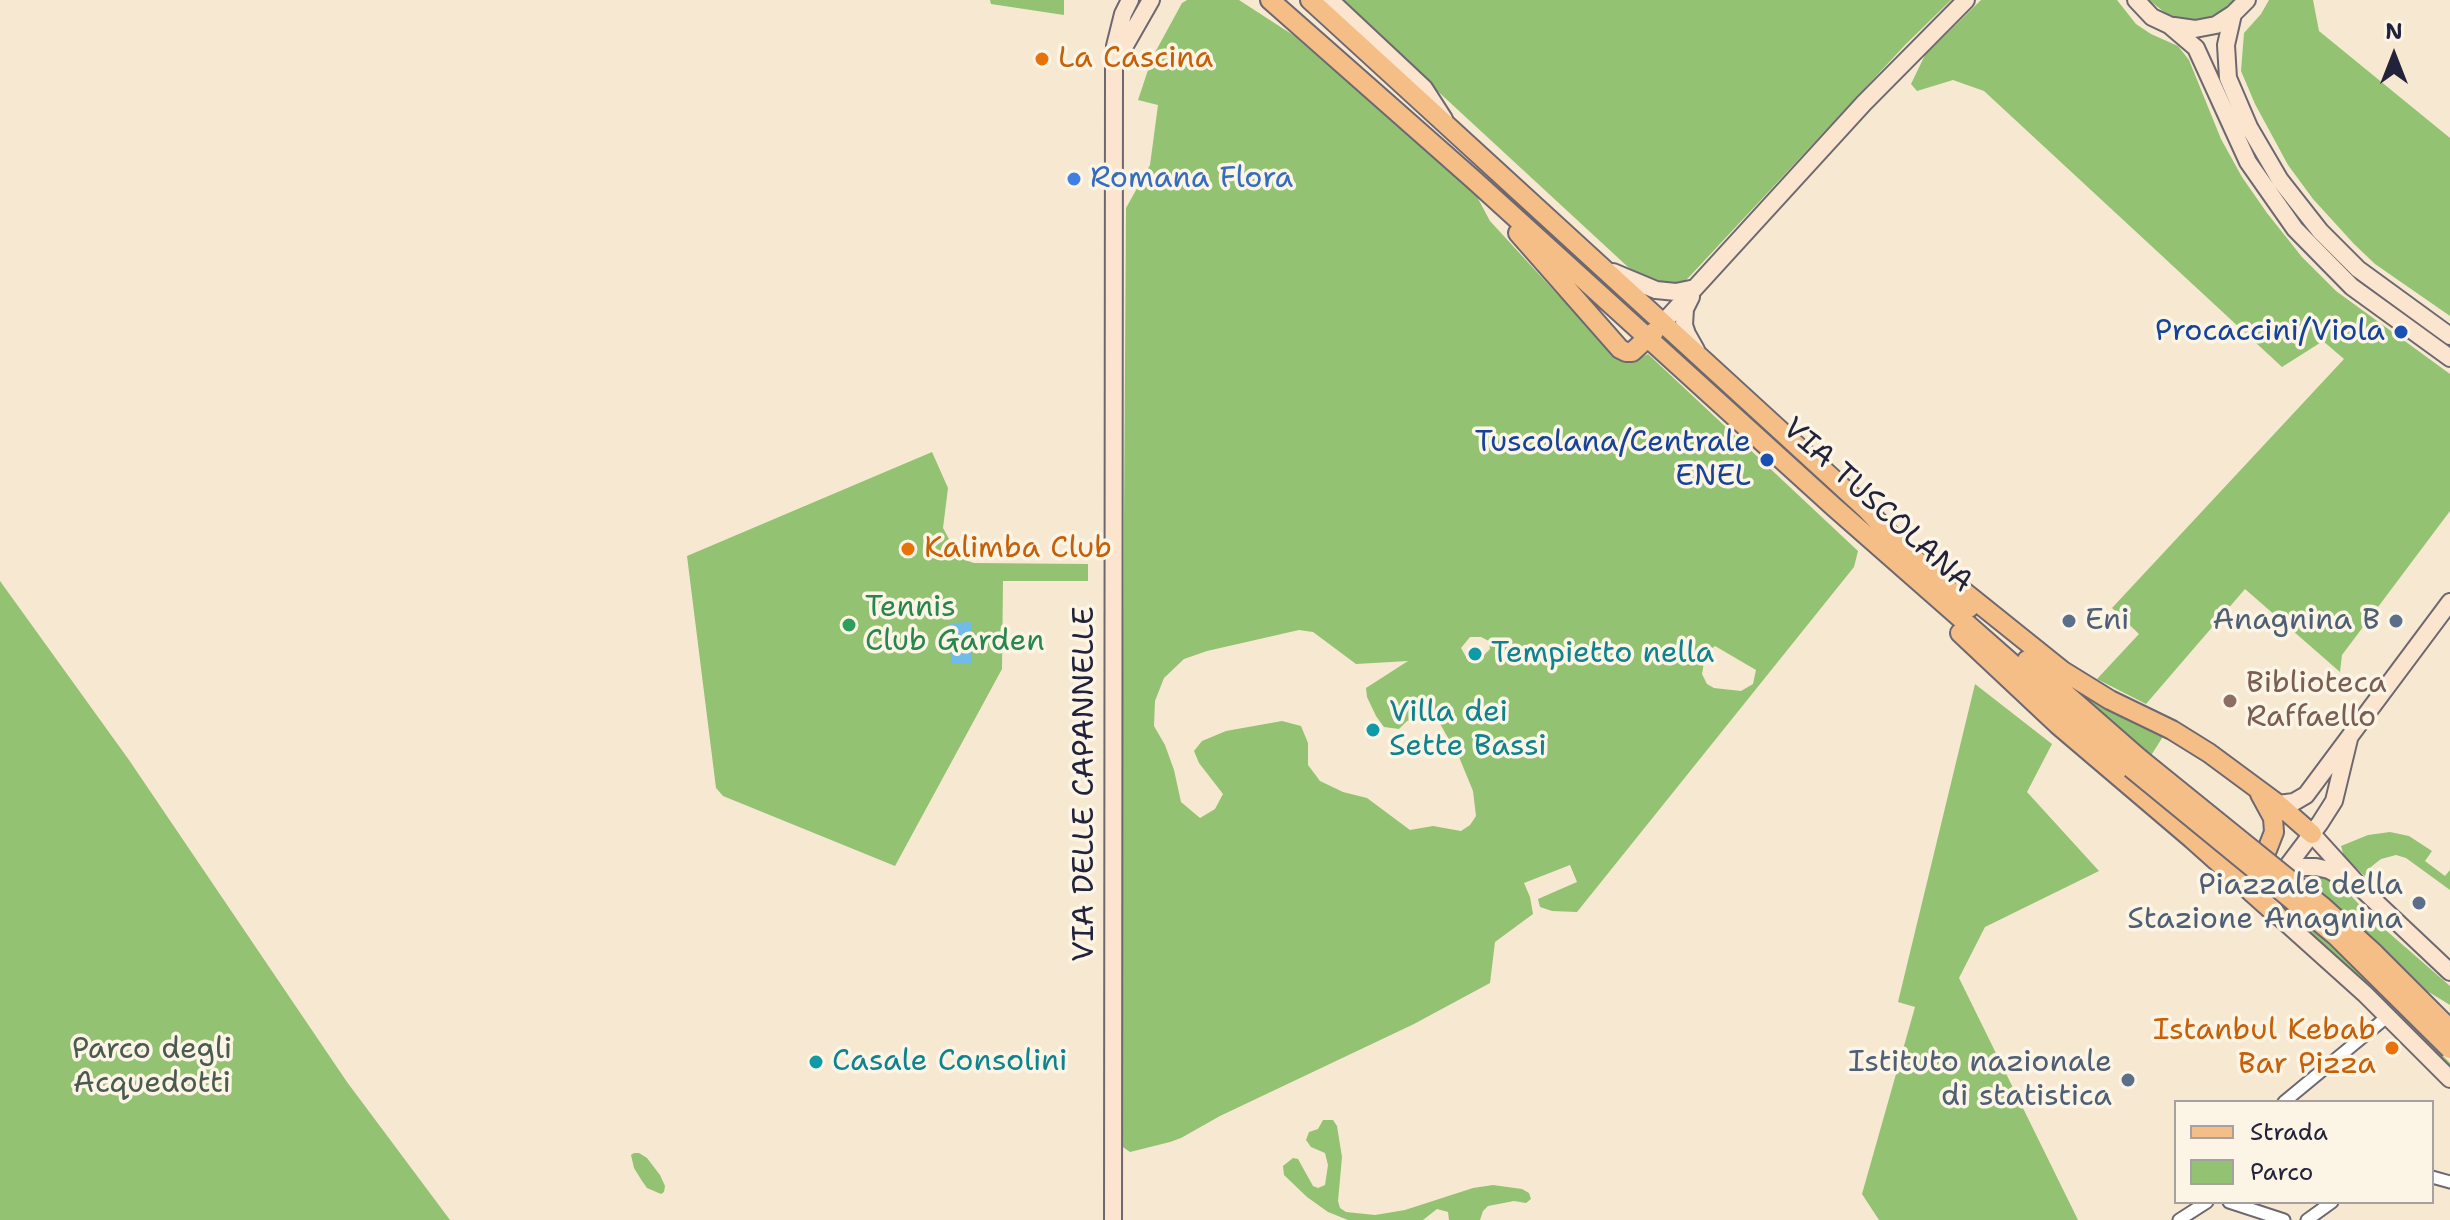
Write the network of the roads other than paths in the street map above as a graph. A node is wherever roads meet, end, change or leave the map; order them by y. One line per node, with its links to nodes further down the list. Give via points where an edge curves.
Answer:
1 (1151, 0): 13 (street)
2 (1256, 0): 12 (street)
3 (1270, 0): 12 (main road, VIA TUSCOLANA)
4 (1310, 0): 14 (main road, VIA TUSCOLANA)
5 (1330, 0): 14 (street, VIA TUSCOLANA, via 1424,88)
6 (1966, 0): 17 (street, via 1875,90)
7 (2136, 0): 11 (street)
8 (2247, 0): 10 (street)
9 (1127, 5): 13 (street, VIA DELLE CAPANNELLE)
10 (2233, 14): 11 (street, via 2205,28); 19 (street, via 2226,45 2228,78 2280,180 2358,269)
11 (2169, 25): 21 (street, via 2196,48 2248,162 2289,222 2352,287)
12 (1302, 28): 15 (main road, VIA TUSCOLANA)
13 (1114, 60): 46 (street, VIA DELLE CAPANNELLE)
14 (1451, 131): 16 (main road, VIA TUSCOLANA)
15 (1474, 180): 20 (main road, VIA TUSCOLANA); 20 (main road, via 1618,348 1632,352)
16 (1601, 267): 17 (street, via 1656,290); 18 (main road, VIA TUSCOLANA)
17 (1695, 288): 18 (street); 22 (street, via 1684,325)
18 (1662, 324): 20 (main road); 22 (main road, VIA TUSCOLANA)
19 (2450, 336)
20 (1648, 338): 23 (main road, VIA TUSCOLANA)
21 (2450, 358)
22 (1702, 361): 24 (main road, VIA TUSCOLANA)
23 (1834, 507): 27 (main road, VIA TUSCOLANA); 31 (main road, via 1893,573 2058,725)
24 (1865, 508): 27 (main road, VIA TUSCOLANA); 28 (main road, via 2063,671 2197,745)
25 (2450, 602): 26 (street)
26 (2349, 739): 29 (street, via 2306,795); 30 (street, via 2334,801)
27 (2135, 763): 36 (main road, VIA TUSCOLANA, bridge, via 2322,906); 40 (main road, VIA TUSCOLANA, bridge, via 2336,936)
28 (2257, 789): 29 (main road); 31 (main road, via 2273,818 2271,843 2251,869)
29 (2278, 804): 30 (main road)
30 (2312, 834): 32 (street); 33 (street)
31 (2229, 871): 34 (main road)
32 (2281, 874): 33 (street, via 2320,867); 34 (street, via 2272,896)
33 (2362, 889): 35 (street)
34 (2277, 915): 37 (street)
35 (2450, 972)
36 (2419, 997): 38 (main road, bridge); 39 (main road, VIA TUSCOLANA, bridge)
37 (2388, 1016): 41 (street); 42 (street)
38 (2450, 1017)
39 (2450, 1029)
40 (2450, 1049)
41 (2450, 1079)
42 (2286, 1100)
43 (2204, 1204): 47 (street)
44 (2235, 1204): 48 (street)
45 (2329, 1204): 49 (street)
46 (1113, 1220)
47 (2179, 1220)
48 (2284, 1220)
49 (2307, 1220)

